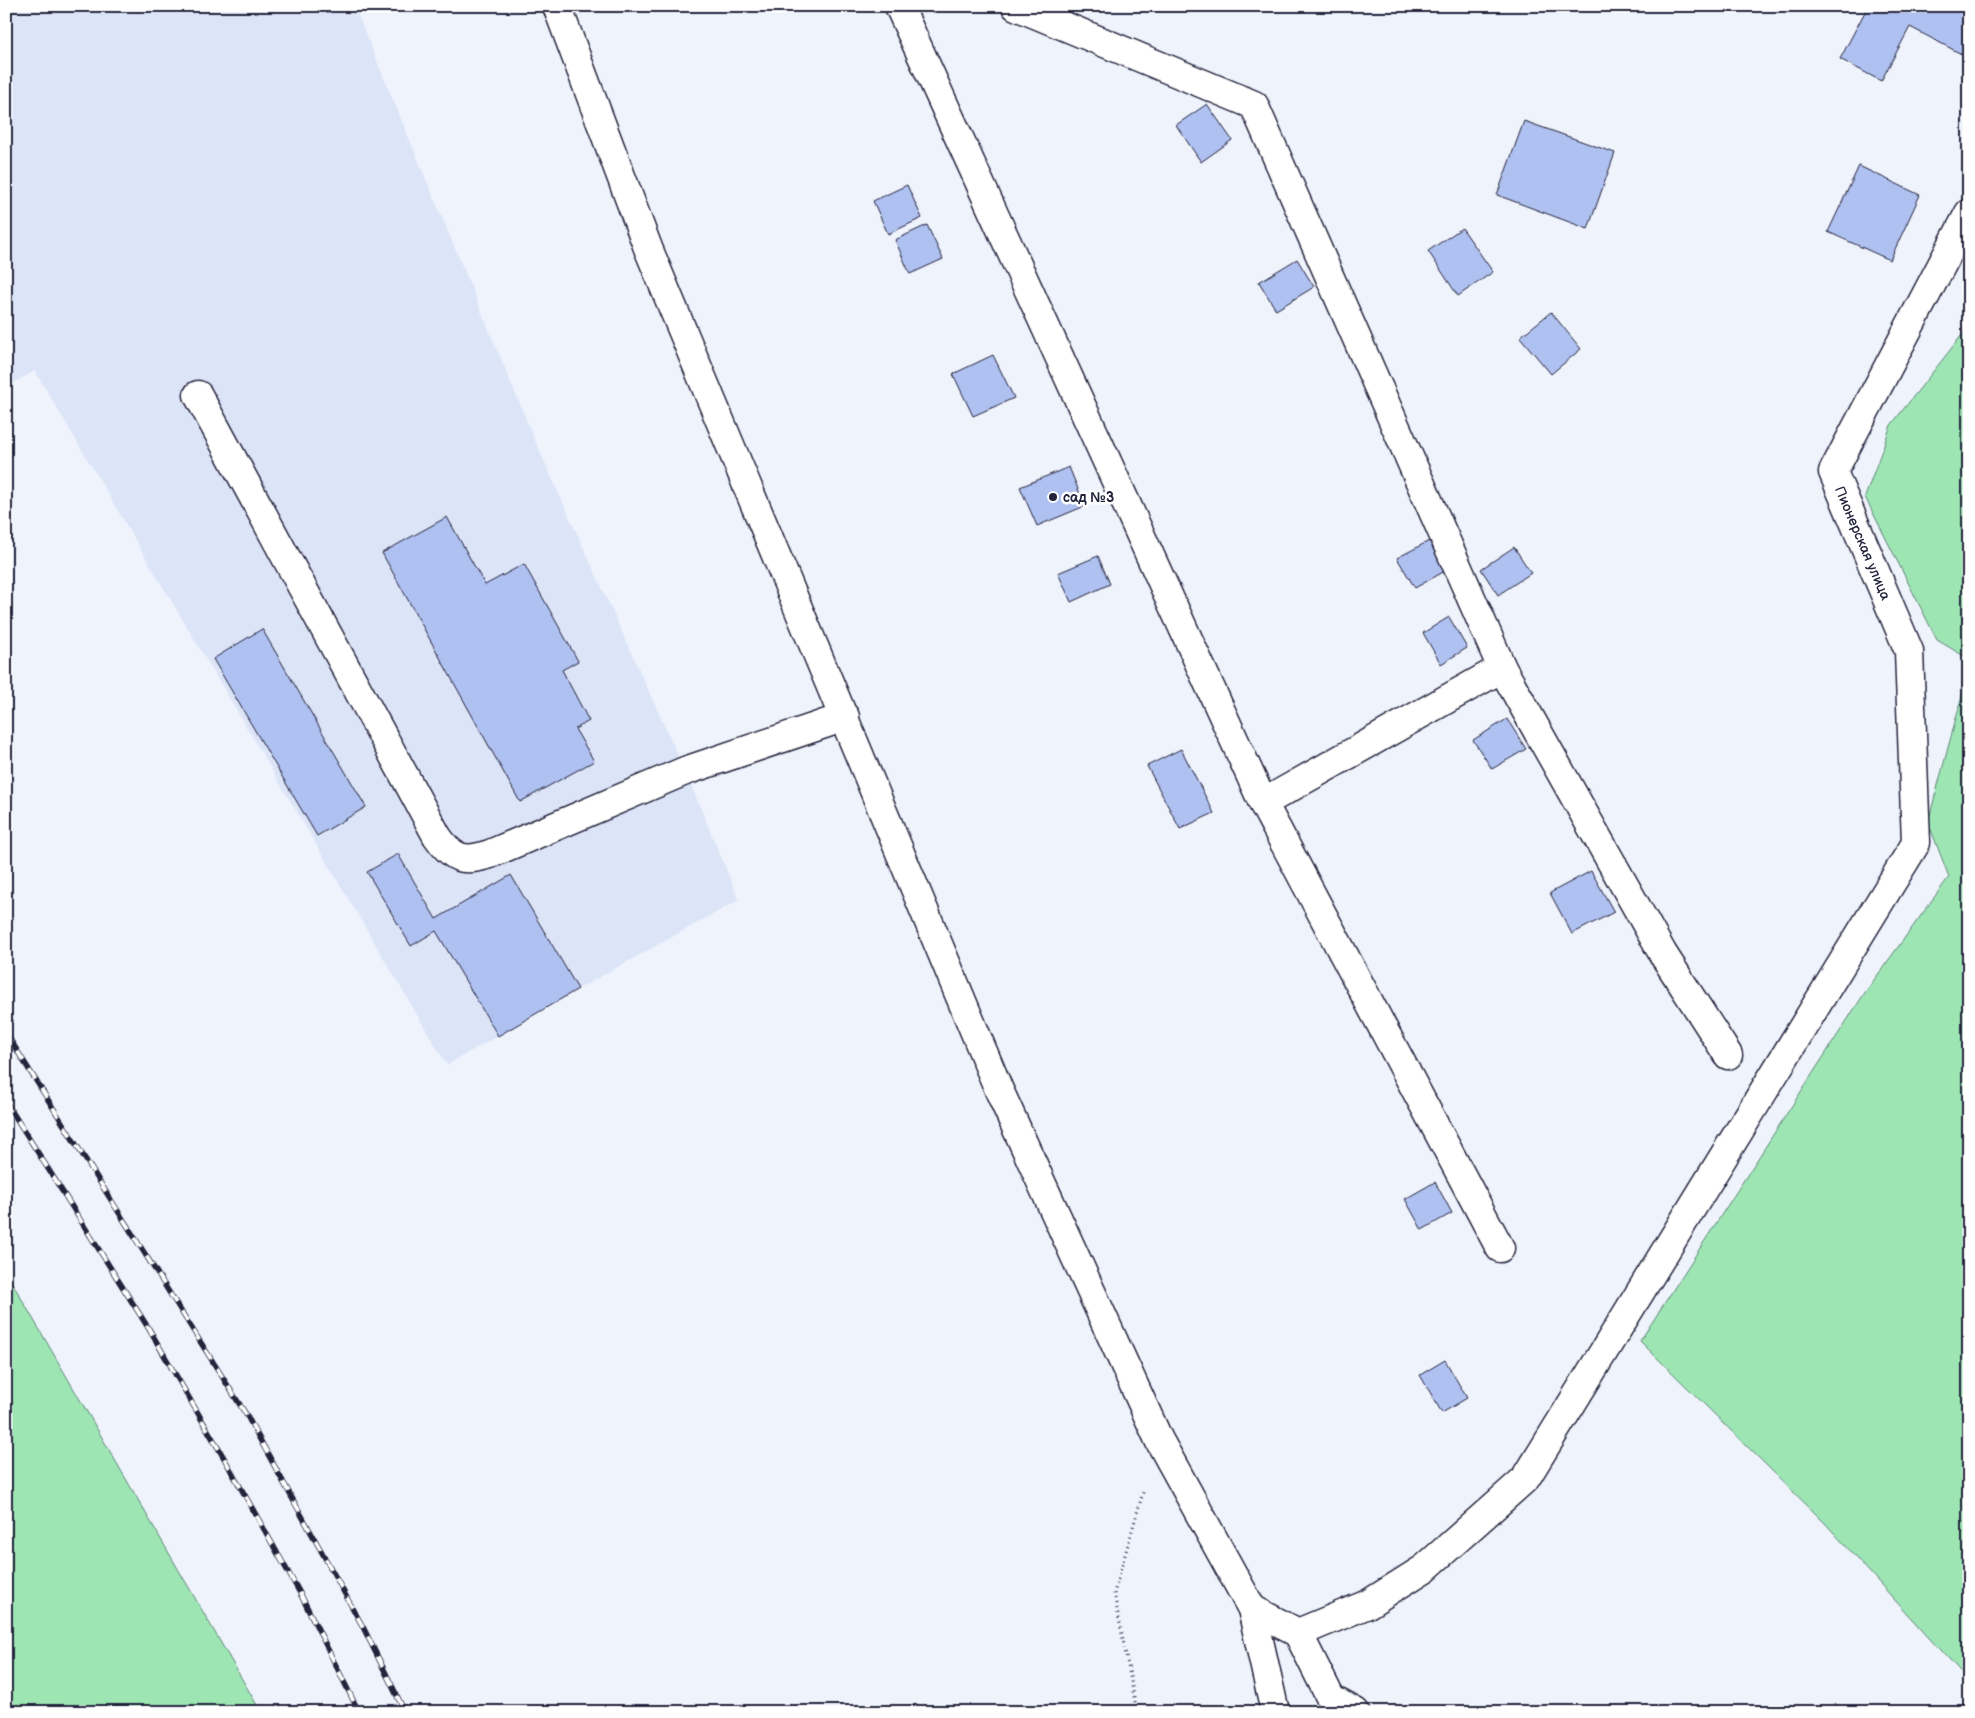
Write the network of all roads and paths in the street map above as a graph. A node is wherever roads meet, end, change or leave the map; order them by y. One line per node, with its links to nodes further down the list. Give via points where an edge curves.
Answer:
1 (557, 6): 7 (street, via 648,248)
2 (899, 6): 8 (street)
3 (1016, 6): 6 (street, via 1254,105)
4 (1969, 213): 13 (street, Пионерская улица, via 1833,472 1909,651 1916,843 1526,1478 1424,1568 1368,1604)
5 (198, 395): 7 (street, via 437,836 446,849 461,858 474,859 490,854 686,771)
6 (1502, 668): 8 (street); 9 (street, via 1663,954)
7 (845, 717): 11 (street, via 999,1090)
8 (1262, 803): 10 (street)
9 (1728, 1055)
10 (1500, 1248)
11 (1158, 1440): 12 (street); 14 (path, via 1114,1593)
12 (1252, 1609): 13 (street); 15 (street)
13 (1298, 1633): 16 (street, via 1331,1699)
14 (1137, 1712)
15 (1275, 1712)
16 (1355, 1712)

